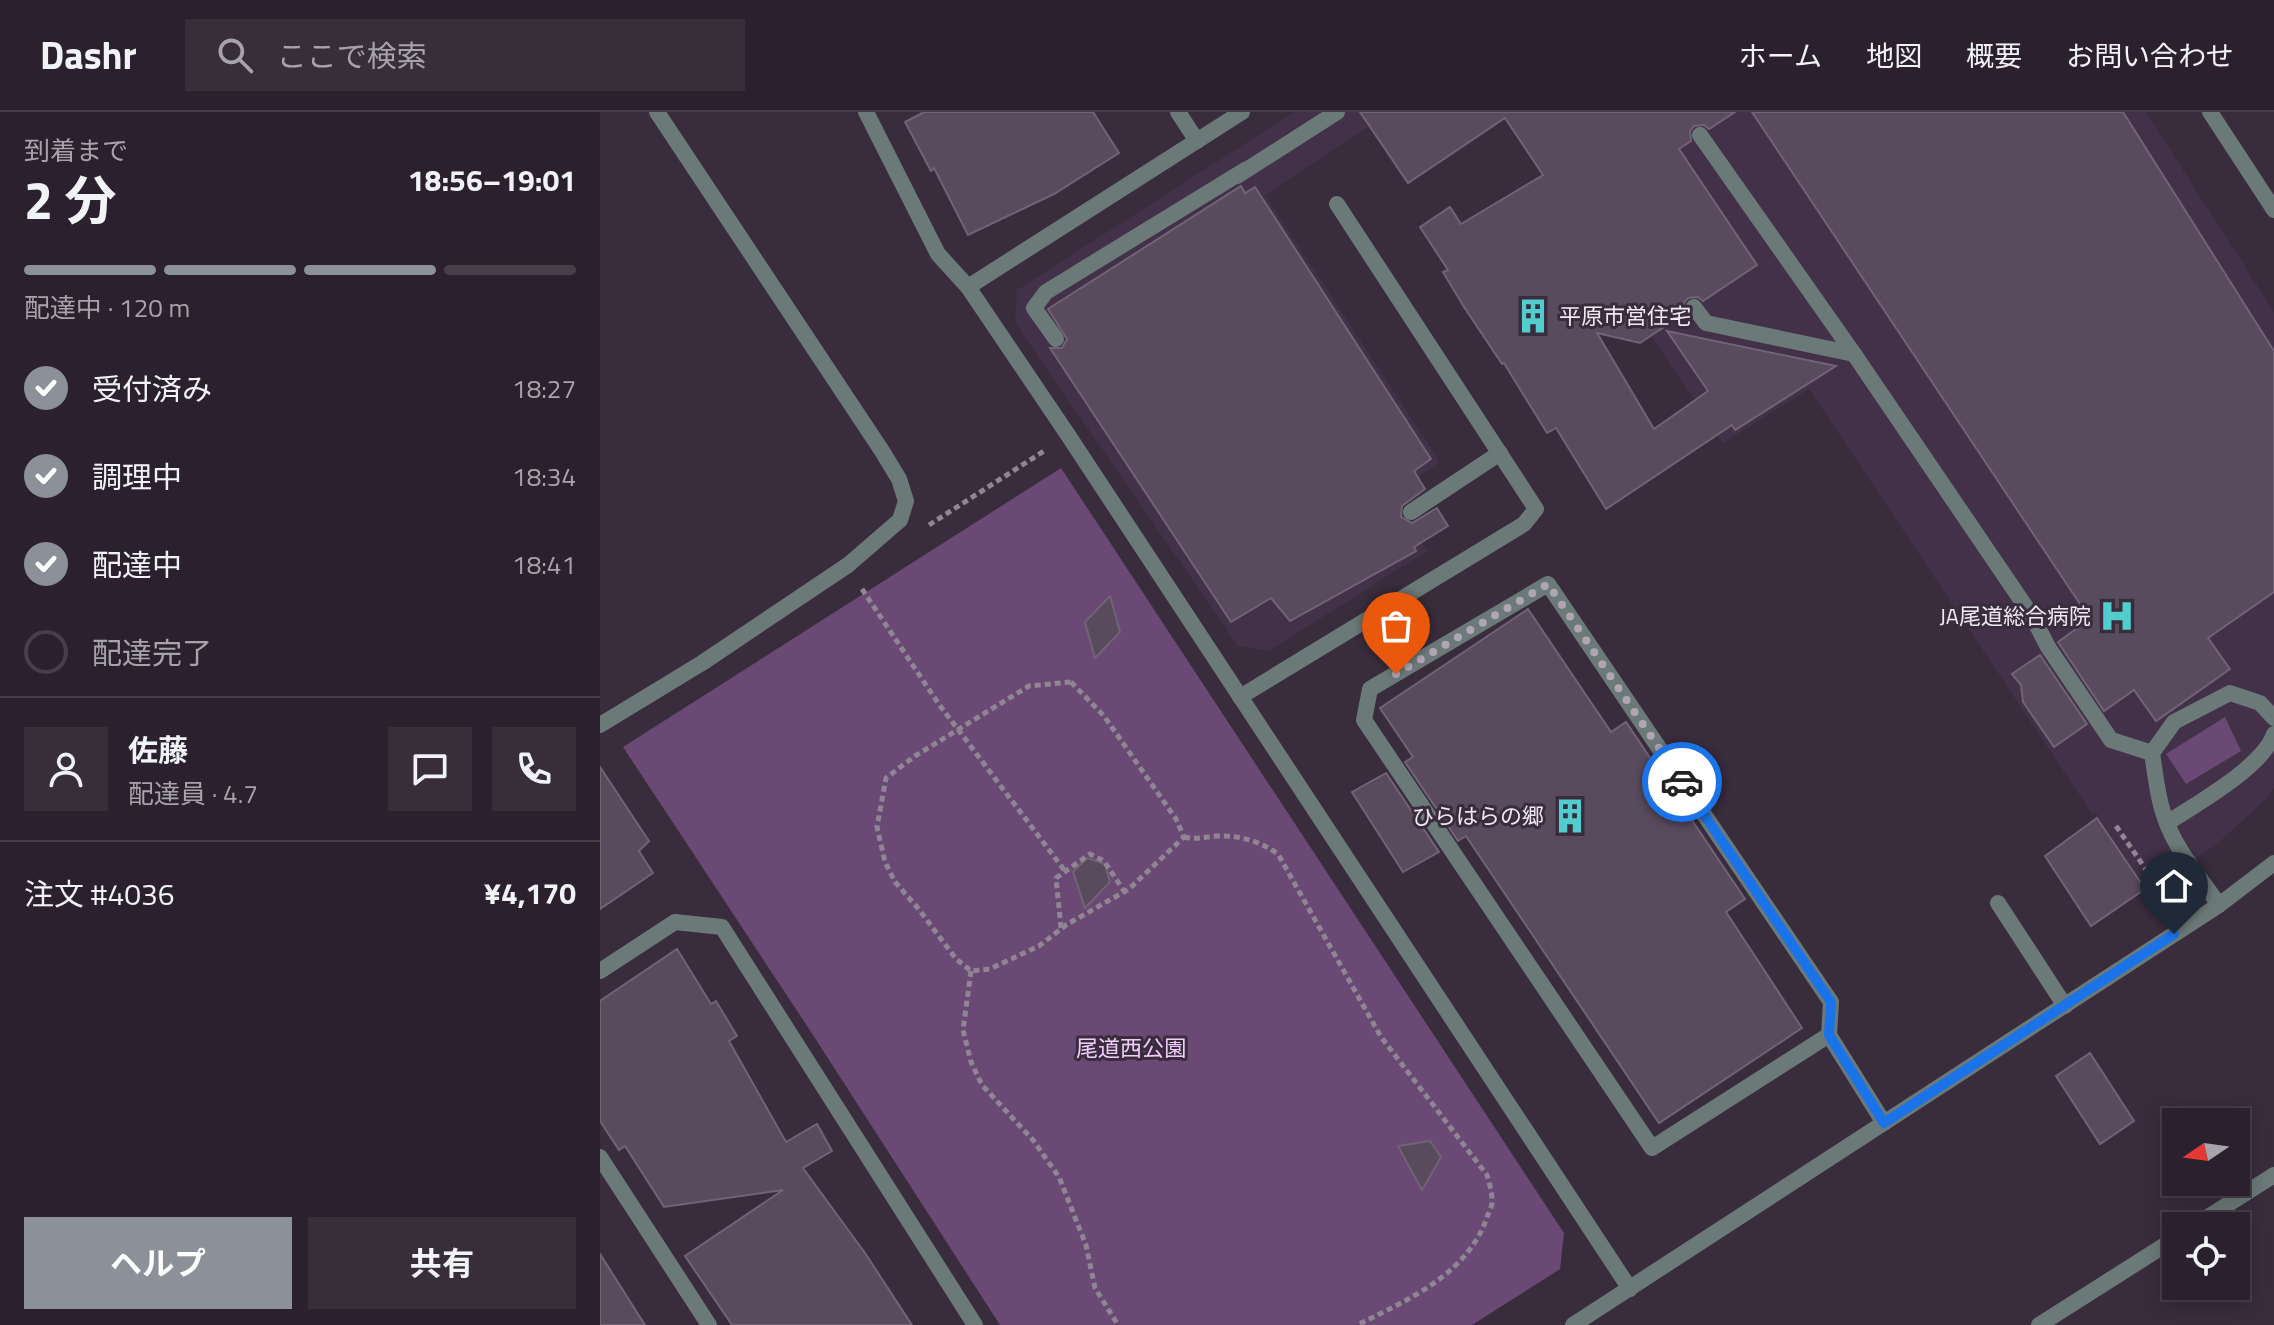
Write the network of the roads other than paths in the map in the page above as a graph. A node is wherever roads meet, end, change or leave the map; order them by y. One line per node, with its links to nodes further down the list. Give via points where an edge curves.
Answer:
1 (657, 112): 21 (street, via 882,451 906,501 900,520 848,565)
2 (866, 112): 13 (street, via 938,254)
3 (1178, 112): 8 (street)
4 (1242, 112): 8 (street)
5 (1337, 112): 9 (street)
6 (2210, 112): 12 (street)
7 (1700, 135): 16 (street)
8 (1197, 141): 13 (street)
9 (1245, 170): 11 (street); 15 (street, via 1046,292 1034,308)
10 (1337, 204): 17 (street)
11 (1205, 207)
12 (2274, 210)
13 (968, 287): 19 (street)
14 (1694, 307): 16 (street, via 1706,323)
15 (1056, 339)
16 (1854, 354): 23 (street, via 2111,740)
17 (1500, 453): 18 (street); 19 (street, via 1536,509 1524,524)
18 (1411, 512)
19 (1240, 697): 36 (street)
20 (2274, 718): 23 (street, via 2260,703 2230,693 2174,722)
21 (600, 725)
22 (2274, 734): 24 (street, via 2270,745 2228,784)
23 (2152, 753): 24 (street)
24 (2167, 823): 27 (street)
25 (2274, 863): 27 (street)
26 (1998, 903): 29 (street)
27 (2219, 905): 29 (street)
28 (600, 971): 38 (street, via 675,922 722,927)
29 (2065, 1006): 31 (street)
30 (1829, 1035): 30 (street, via 1652,1148 1364,720 1370,689 1548,584 1831,1002); 31 (street)
31 (1884, 1123): 36 (street)
32 (600, 1157): 37 (street)
33 (2274, 1175): 34 (street)
34 (2216, 1212)
35 (2162, 1247): 40 (street)
36 (1630, 1289): 39 (street)
37 (709, 1325)
38 (975, 1325)
39 (1573, 1325)
40 (2039, 1325)

